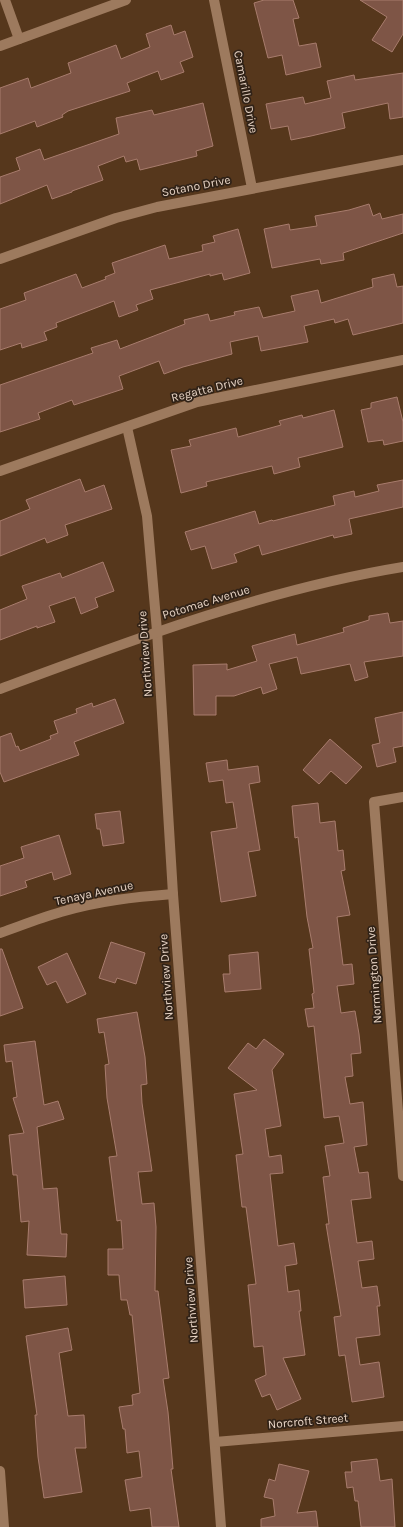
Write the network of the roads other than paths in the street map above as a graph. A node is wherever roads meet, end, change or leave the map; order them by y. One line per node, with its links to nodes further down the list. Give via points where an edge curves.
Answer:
1 (5, 0): 4 (street)
2 (126, 0): 4 (street)
3 (214, 0): 7 (street, Camarillo Drive)
4 (19, 39): 5 (street)
5 (0, 46)
6 (403, 160): 7 (street, Sotano Drive)
7 (252, 188): 8 (street, Sotano Drive, via 116,218)
8 (0, 259)
9 (403, 360): 10 (street, Regatta Drive, via 197,402)
10 (127, 427): 11 (street, Regatta Drive); 13 (street, Northview Drive, via 147,516)
11 (0, 471)
12 (403, 567): 13 (street, Potomac Avenue, via 294,589)
13 (156, 631): 14 (street, Potomac Avenue); 16 (street, Northview Drive)
14 (0, 689)
15 (403, 797): 18 (street, Normington Drive, via 374,802)
16 (173, 894): 17 (street, Tenaya Avenue, via 139,896 91,904); 20 (street, Northview Drive)
17 (0, 933)
18 (403, 1176)
19 (403, 1426): 20 (street, Norcroft Street)
20 (215, 1442): 23 (street, Northview Drive)
21 (0, 1471): 22 (street)
22 (4, 1527)
23 (221, 1527)

